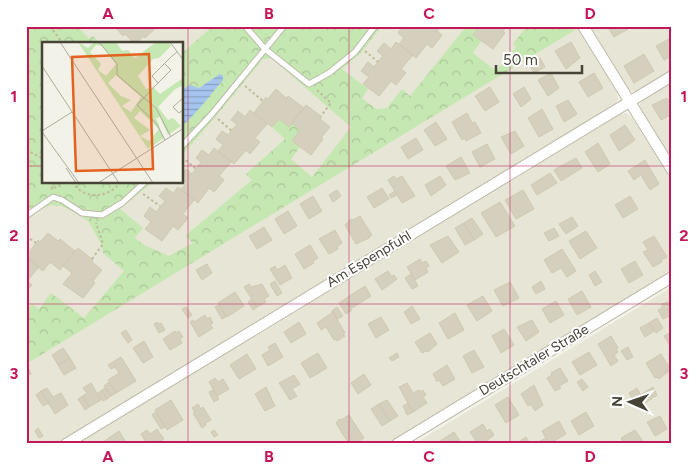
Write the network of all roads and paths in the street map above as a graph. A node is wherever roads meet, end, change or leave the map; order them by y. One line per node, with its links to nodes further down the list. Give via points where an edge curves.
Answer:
1 (50, 26): 6 (path)
2 (245, 26): 8 (lane)
3 (284, 26): 8 (lane)
4 (375, 26): 7 (lane)
5 (583, 26): 14 (street)
6 (62, 42)
7 (360, 46): 9 (path); 12 (lane, via 329,73)
8 (265, 49): 11 (lane); 12 (lane)
9 (378, 62)
10 (672, 76): 14 (street, Am Espenpfuhl)
11 (240, 81): 13 (path); 15 (lane)
12 (309, 84): 16 (path, via 331,104)
13 (263, 101)
14 (630, 102): 23 (street); 37 (street, Am Espenpfuhl)
15 (212, 114): 17 (path); 18 (lane)
16 (320, 116)
17 (232, 131)
18 (184, 144)
19 (26, 150): 20 (path)
20 (42, 158)
21 (184, 160): 22 (path)
22 (196, 169)
23 (672, 170)
24 (61, 184): 28 (path)
25 (74, 184): 26 (path, via 82,192 99,196 115,190)
26 (120, 184)
27 (143, 184): 29 (lane)
28 (52, 189)
29 (138, 189): 30 (path); 31 (lane, via 102,215)
30 (160, 206)
31 (92, 214): 32 (lane, via 53,197); 35 (path, via 103,244)
32 (26, 216)
33 (26, 236): 34 (path)
34 (36, 243)
35 (92, 260)
36 (672, 277): 38 (street, Deutschtaler Straße)
37 (66, 444)
38 (397, 444)

